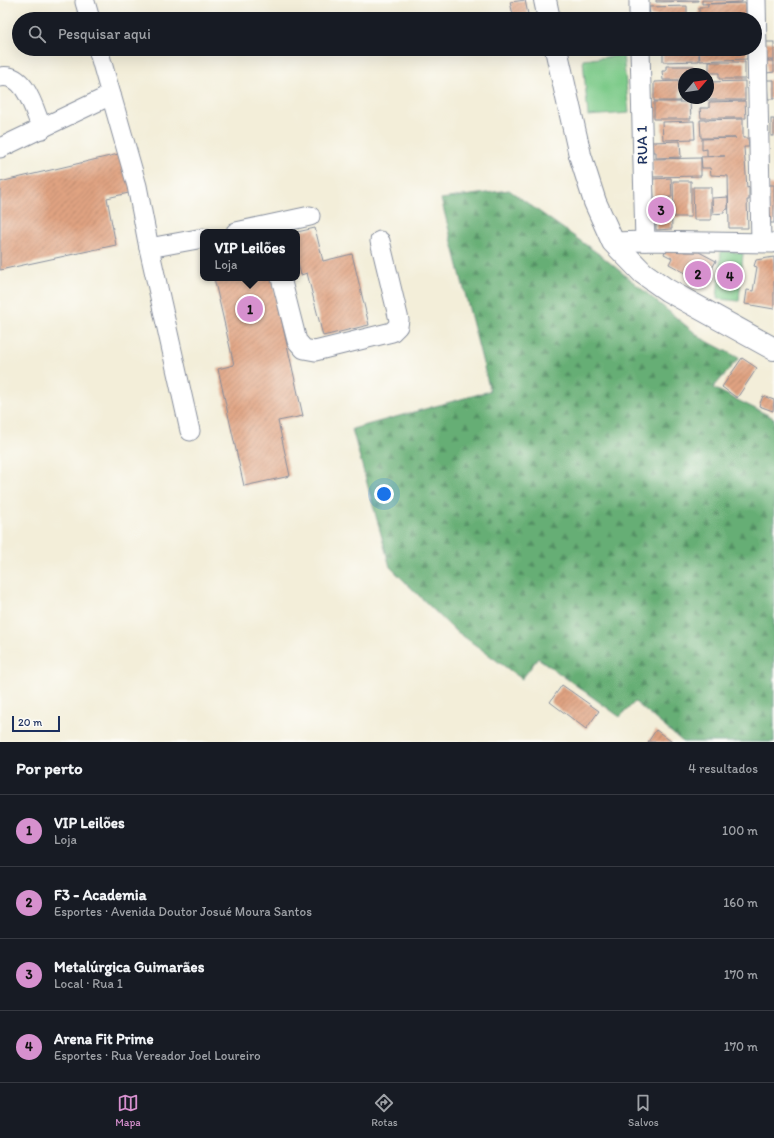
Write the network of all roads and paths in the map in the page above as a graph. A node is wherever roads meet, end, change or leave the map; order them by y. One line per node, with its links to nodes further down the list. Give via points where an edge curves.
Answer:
1 (545, 0): 4 (main road)
2 (639, 0): 5 (street)
3 (756, 0): 6 (street)
4 (548, 12)
5 (639, 12)
6 (757, 12)
7 (100, 56): 12 (street)
8 (558, 56): 20 (main road, via 580,155 595,202)
9 (640, 56): 18 (street, RUA 1)
10 (759, 56): 21 (street)
11 (0, 77): 13 (street, via 8,75 23,85)
12 (111, 95): 13 (street); 22 (street, via 137,186)
13 (42, 129): 14 (street)
14 (0, 148)
15 (310, 216): 16 (street)
16 (269, 229)
17 (200, 239): 22 (street)
18 (645, 241): 20 (street); 21 (street)
19 (380, 242): 23 (street, via 399,320 398,326 392,332 315,351 304,349 297,341)
20 (613, 242): 24 (main road, via 643,274 666,290)
21 (767, 243)
22 (149, 248): 25 (street)
23 (282, 281)
24 (774, 349)
25 (190, 431)

